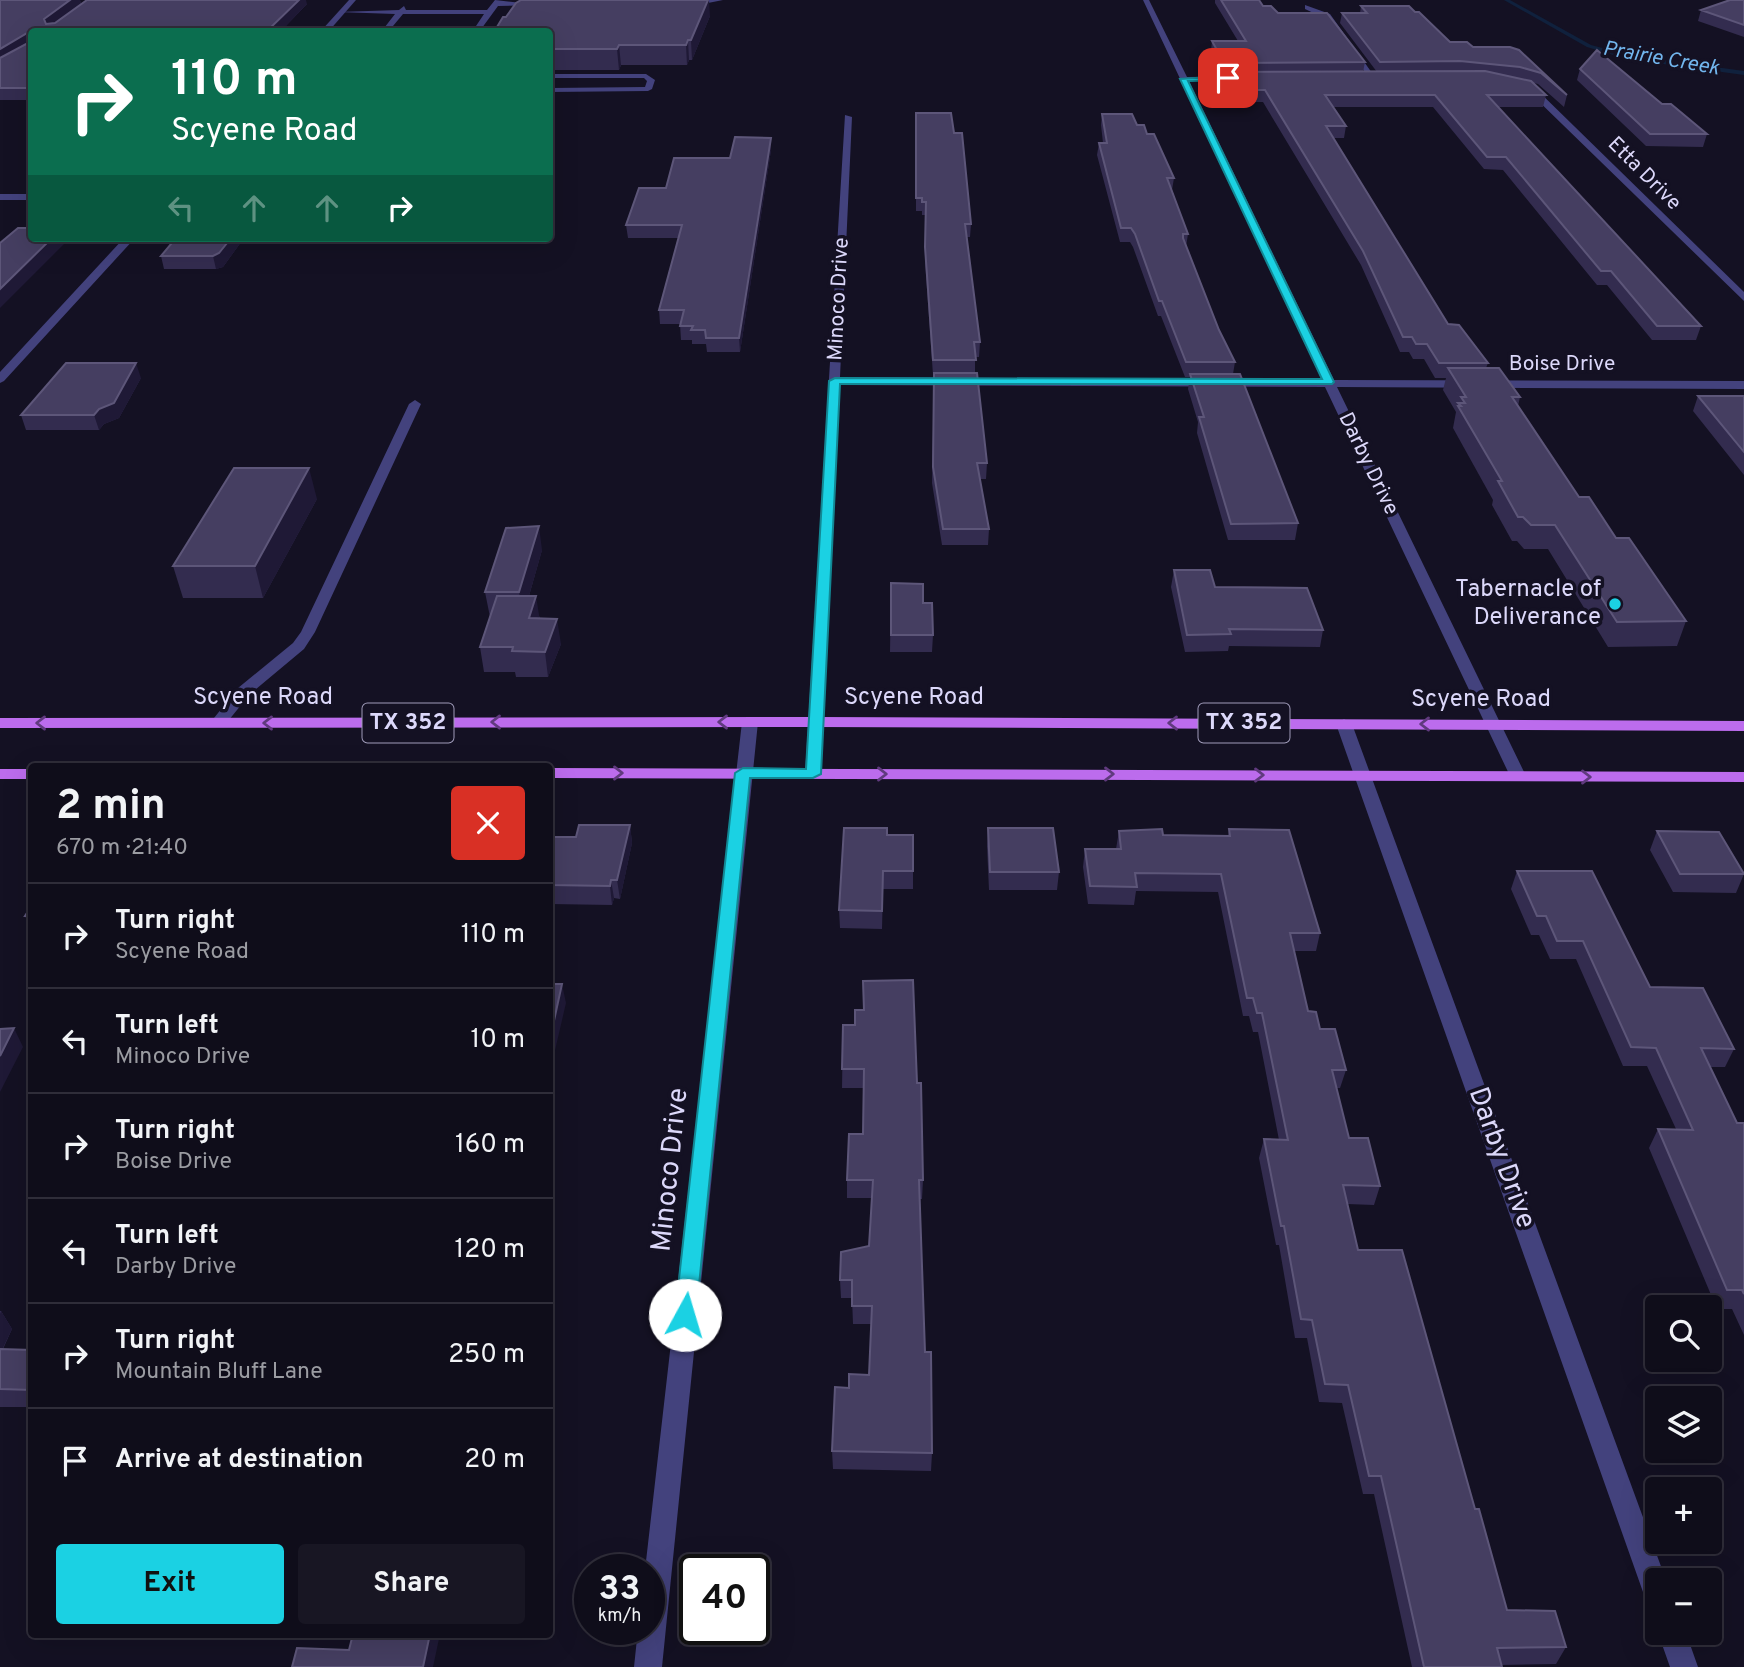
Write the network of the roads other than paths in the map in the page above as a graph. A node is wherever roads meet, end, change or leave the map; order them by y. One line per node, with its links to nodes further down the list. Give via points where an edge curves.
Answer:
1 (353, 0): 9 (street)
2 (411, 0): 10 (street)
3 (720, 0): 7 (street)
4 (1146, 0): 20 (street, Darby Drive)
5 (497, 2): 6 (street); 11 (street)
6 (550, 5)
7 (682, 5)
8 (1308, 7): 18 (street, via 1327,16)
9 (341, 12): 10 (street); 12 (street)
10 (400, 12): 11 (street); 13 (street)
11 (489, 12): 14 (street)
12 (327, 28)
13 (387, 28)
14 (478, 28)
15 (553, 76): 22 (street, via 646,76 651,80 648,89)
16 (1256, 78): 20 (street)
17 (1361, 78): 18 (street)
18 (1374, 78): 19 (street)
19 (1388, 78)
20 (1184, 79): 30 (street, Darby Drive)
21 (1514, 82): 27 (street, Etta Drive, via 1533,88)
22 (553, 90)
23 (848, 117): 29 (street, Minoco Drive)
24 (0, 197): 25 (street)
25 (28, 197)
26 (127, 242): 28 (street)
27 (1744, 299)
28 (0, 379)
29 (835, 381): 30 (street, Boise Drive); 34 (street, Minoco Drive)
30 (1328, 382): 31 (street, Boise Drive); 38 (street, Darby Drive)
31 (1744, 385)
32 (415, 404): 36 (street, via 309,632 299,646 244,691)
33 (750, 722): 34 (main road, Scyene Road / TX 352); 36 (main road, Scyene Road / TX 352, one-way to 36); 41 (street, Minoco Drive)
34 (816, 722): 37 (main road, Scyene Road / TX 352, one-way to 34); 44 (street, Minoco Drive)
35 (0, 723): 36 (main road, Scyene Road / TX 352, one-way to 35)
36 (218, 723)
37 (1345, 724): 38 (main road, Scyene Road / TX 352, one-way to 37); 45 (street, Darby Drive)
38 (1494, 725): 39 (main road, Scyene Road / TX 352); 46 (street, Darby Drive)
39 (1744, 726)
40 (553, 773): 41 (main road, TX 352, one-way to 41)
41 (743, 773): 44 (main road, TX 352); 50 (street, Minoco Drive)
42 (0, 774): 43 (main road)
43 (28, 774)
44 (813, 774): 45 (main road, TX 352, one-way to 45)
45 (1363, 775): 46 (main road, TX 352); 48 (street, Darby Drive)
46 (1518, 776): 47 (main road, TX 352, one-way to 47)
47 (1744, 777)
48 (1648, 1568)
49 (1676, 1645): 51 (street)
50 (648, 1667)
51 (1684, 1667)

